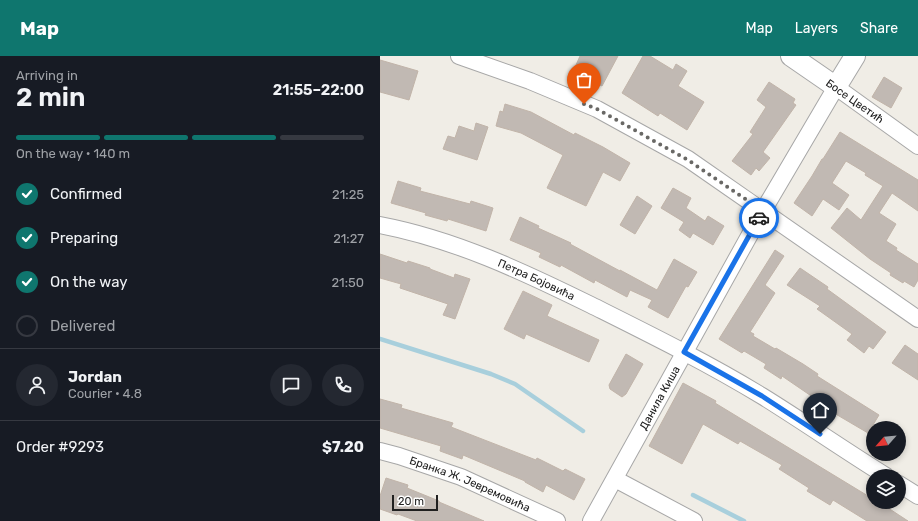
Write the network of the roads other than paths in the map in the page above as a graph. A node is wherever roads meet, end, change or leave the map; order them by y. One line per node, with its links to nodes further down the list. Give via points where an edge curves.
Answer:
1 (459, 56): 6 (street, via 530,81 597,109 688,160)
2 (791, 56): 4 (street, Босе Цветић)
3 (855, 56): 4 (street)
4 (836, 87): 5 (street, Босе Цветић); 6 (street, Данила Киша)
5 (918, 146)
6 (763, 211): 8 (street); 9 (street, Данила Киша)
7 (380, 225): 9 (street, Петра Бојовића, via 428,236 550,285)
8 (918, 319)
9 (684, 352): 11 (street, Петра Бојовића, via 762,396); 12 (street, Данила Киша)
10 (380, 451): 15 (street, Бранка Ж. Јевремовића, via 461,477)
11 (875, 469)
12 (615, 479): 16 (street, Данила Киша); 17 (street)
13 (906, 488): 14 (street)
14 (918, 496)
15 (558, 521)
16 (591, 521)
17 (694, 521)

